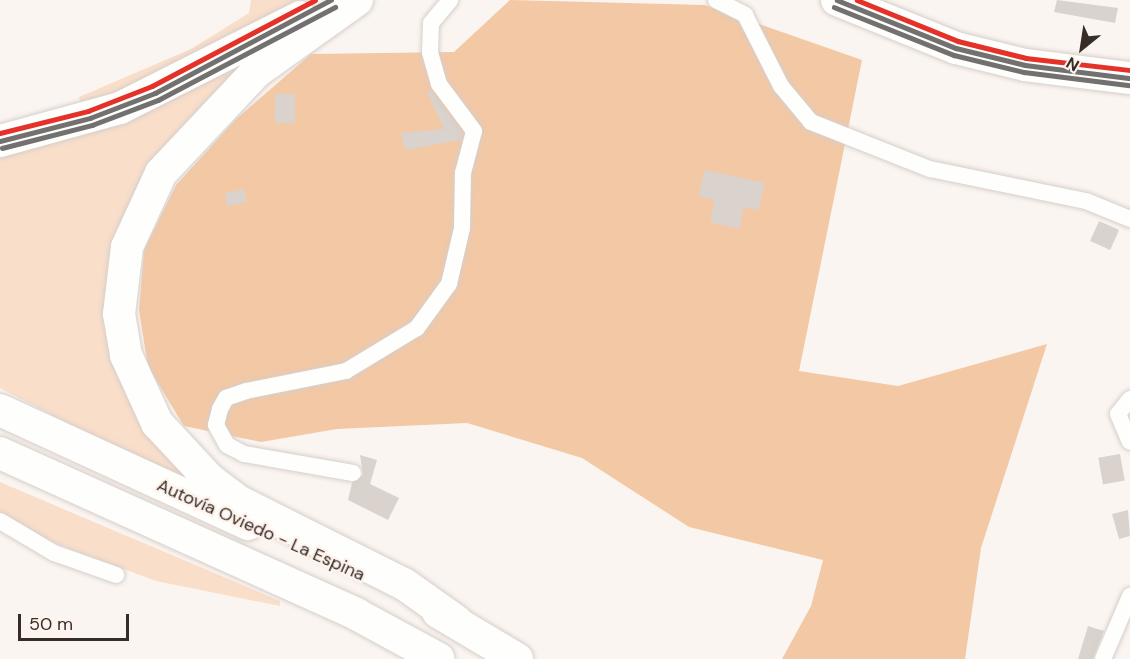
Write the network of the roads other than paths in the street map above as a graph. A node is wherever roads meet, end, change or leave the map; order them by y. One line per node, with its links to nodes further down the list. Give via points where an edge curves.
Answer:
1 (331, 0): 7 (highway, via 155,93 90,118)
2 (357, 0): 19 (highway, via 256,72 161,173 127,247 119,314 126,355 158,423 209,479 240,502 404,584)
3 (450, 0): 14 (street, via 431,23 430,52 439,84 474,131 448,284 417,328 346,371 226,398 216,425 226,445 244,454)
4 (716, 0): 8 (street, via 745,15 781,86 811,122 930,169 1086,201)
5 (837, 0): 6 (highway, via 956,48 1025,65)
6 (1130, 78)
7 (0, 141)
8 (1130, 219)
9 (1130, 399): 11 (street, via 1119,414)
10 (0, 410): 19 (highway, Autovía Oviedo - La Espina)
11 (1130, 442)
12 (0, 453): 15 (highway)
13 (0, 463): 15 (highway)
14 (353, 473)
15 (99, 502): 20 (highway, via 356,614)
16 (0, 521): 17 (street, via 54,553)
17 (116, 575)
18 (1130, 596): 22 (street)
19 (456, 621): 21 (highway, Autovía Oviedo - La Espina)
20 (439, 659)
21 (517, 659)
22 (1103, 659)

